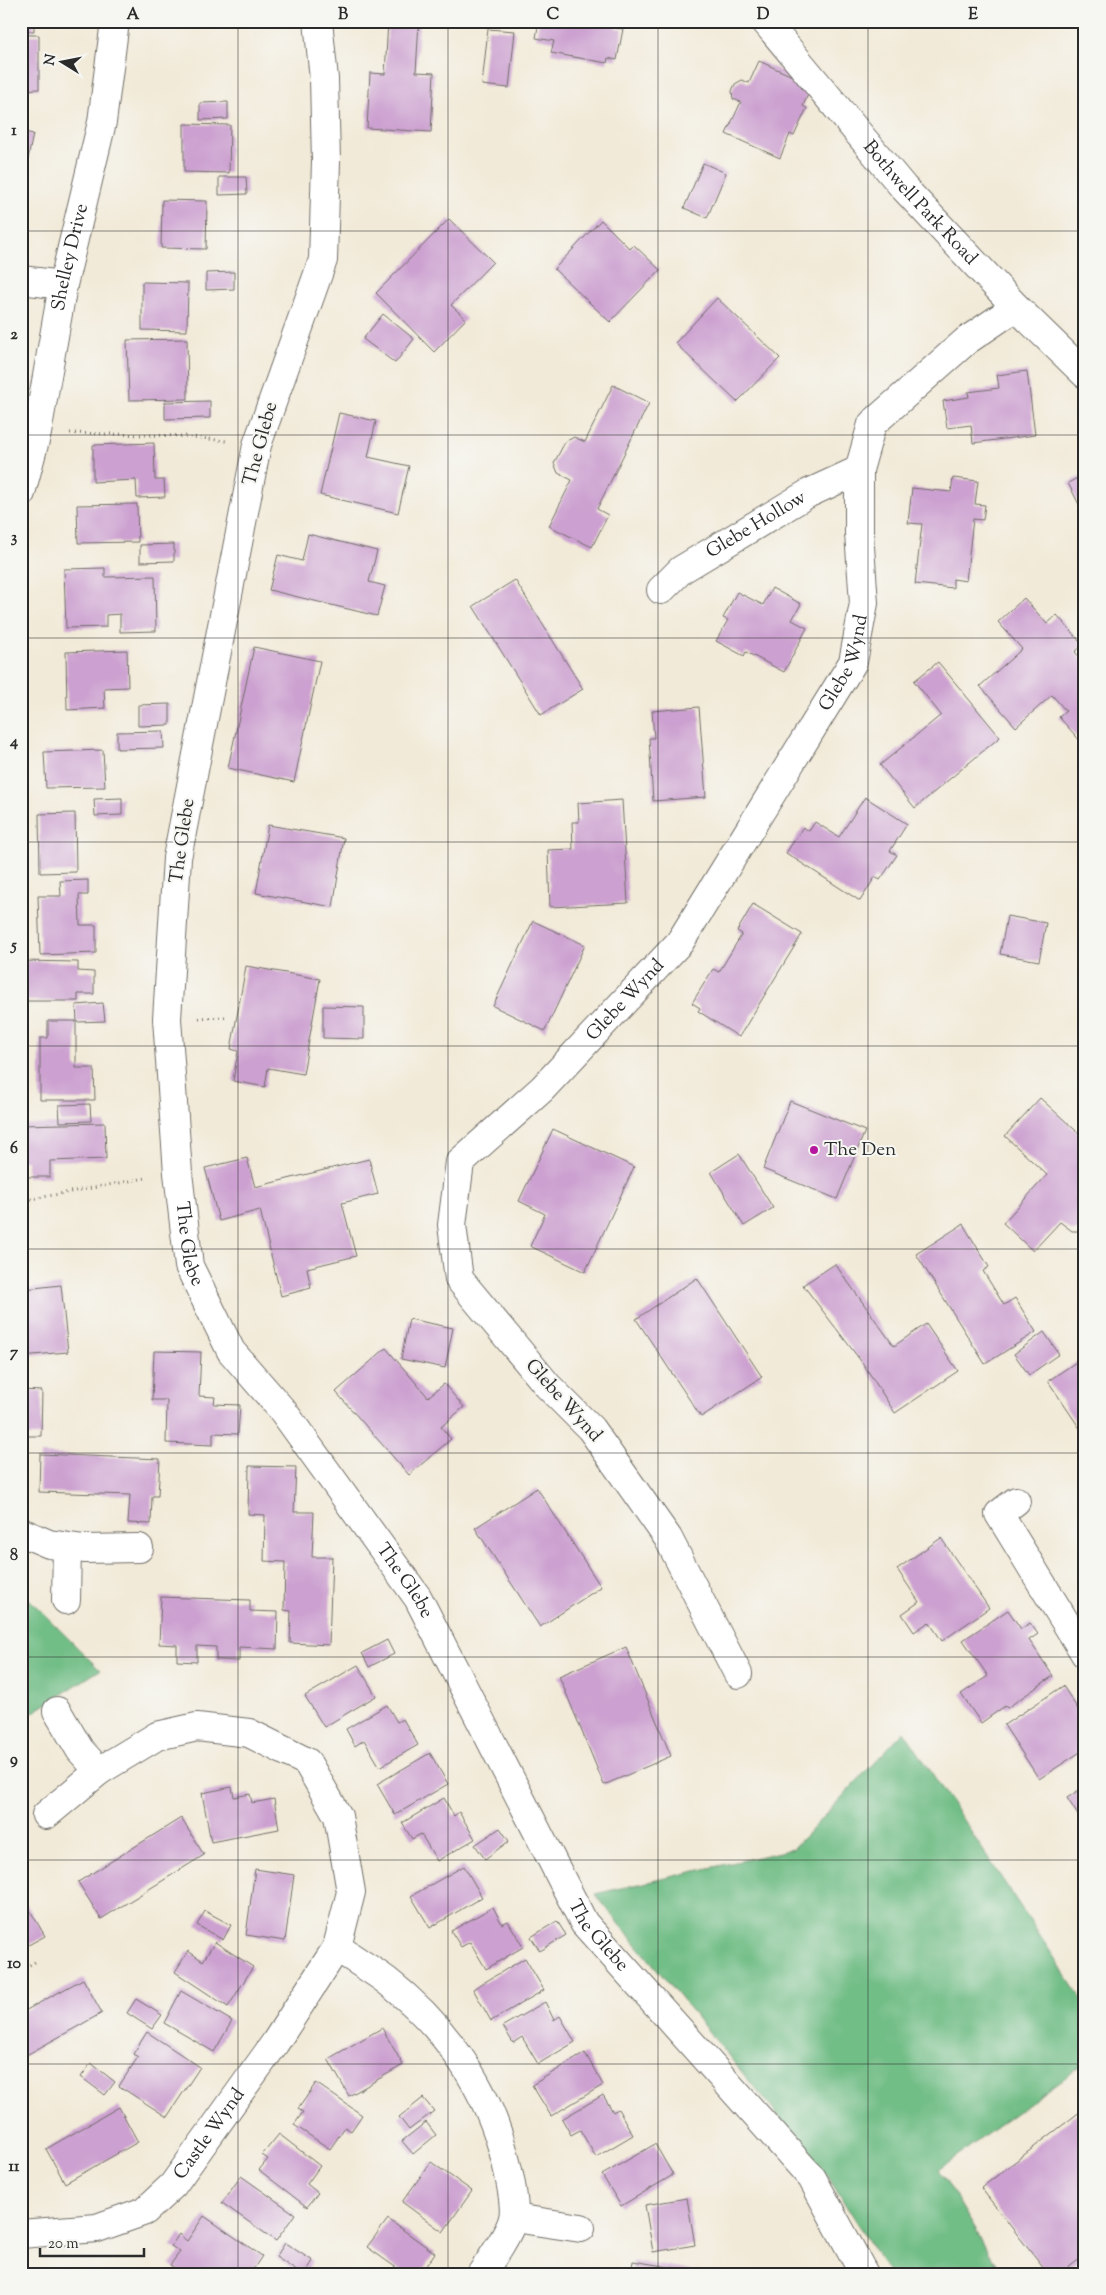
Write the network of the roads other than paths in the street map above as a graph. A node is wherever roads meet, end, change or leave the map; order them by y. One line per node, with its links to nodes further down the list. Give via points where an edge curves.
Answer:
1 (112, 21): 5 (street, Shelley Drive, via 114,29 102,122)
2 (318, 21): 26 (street, The Glebe, via 324,79 326,162 323,260 257,445 177,858 167,1019 178,1173 190,1266 231,1351 283,1411 418,1598 584,1923 812,2178)
3 (765, 21): 6 (street, Bothwell Park Road, via 904,188)
4 (21, 280): 5 (street)
5 (63, 285): 9 (street, Shelley Drive, via 37,432)
6 (1016, 307): 7 (street, Bothwell Park Road); 8 (street, Glebe Wynd, via 966,341 872,424)
7 (1085, 374)
8 (859, 470): 10 (street, Glebe Hollow, via 809,493 681,570); 17 (street, Glebe Wynd, via 864,603 853,662 680,942 542,1089 460,1162 452,1225 459,1279 548,1386 591,1429 668,1538)
9 (21, 493)
10 (661, 590)
11 (1007, 1508): 16 (street)
12 (21, 1532): 13 (street, via 49,1544)
13 (67, 1547): 14 (street); 15 (street)
14 (139, 1548)
15 (66, 1600)
16 (1085, 1654)
17 (738, 1674)
18 (57, 1711): 19 (street, via 80,1750)
19 (99, 1771): 20 (street, Castle Wynd); 21 (street, Castle Wynd, via 156,1736 197,1727 249,1733 307,1762 338,1816 351,1892)
20 (46, 1815)
21 (337, 1947): 22 (street, via 387,1981 420,2009 453,2047 480,2089 499,2132 510,2178); 24 (street, Castle Wynd, via 275,2043 179,2177 145,2210 97,2228)
22 (514, 2218): 23 (street); 25 (street)
23 (581, 2228)
24 (21, 2234)
25 (481, 2274)
26 (864, 2274)

